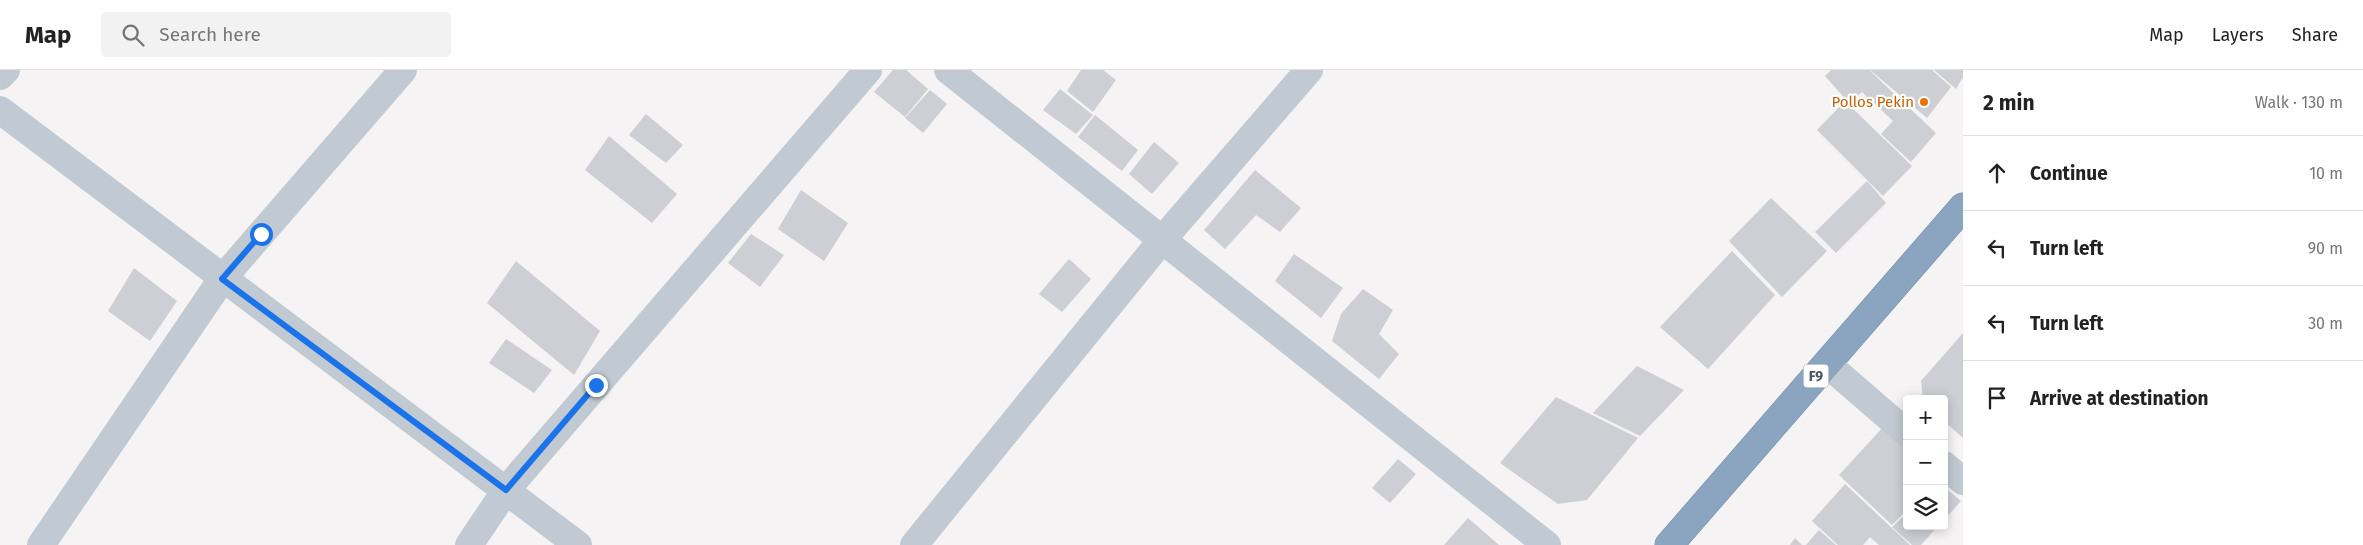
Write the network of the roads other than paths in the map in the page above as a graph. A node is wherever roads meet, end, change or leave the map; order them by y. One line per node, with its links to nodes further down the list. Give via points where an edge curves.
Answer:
1 (6, 70): 6 (street)
2 (403, 70): 10 (street)
3 (868, 70): 15 (street)
4 (948, 70): 9 (street)
5 (1308, 70): 9 (street)
6 (0, 76)
7 (0, 110): 10 (street)
8 (1963, 206): 11 (highway, F9)
9 (1162, 240): 19 (street); 20 (street)
10 (222, 279): 15 (street); 16 (street)
11 (1827, 364): 12 (street); 21 (highway, F9)
12 (1903, 430)
13 (1948, 468): 14 (street)
14 (1963, 481)
15 (506, 490): 17 (street); 18 (street)
16 (41, 545)
17 (469, 545)
18 (578, 545)
19 (914, 545)
20 (1547, 545)
21 (1669, 545)

